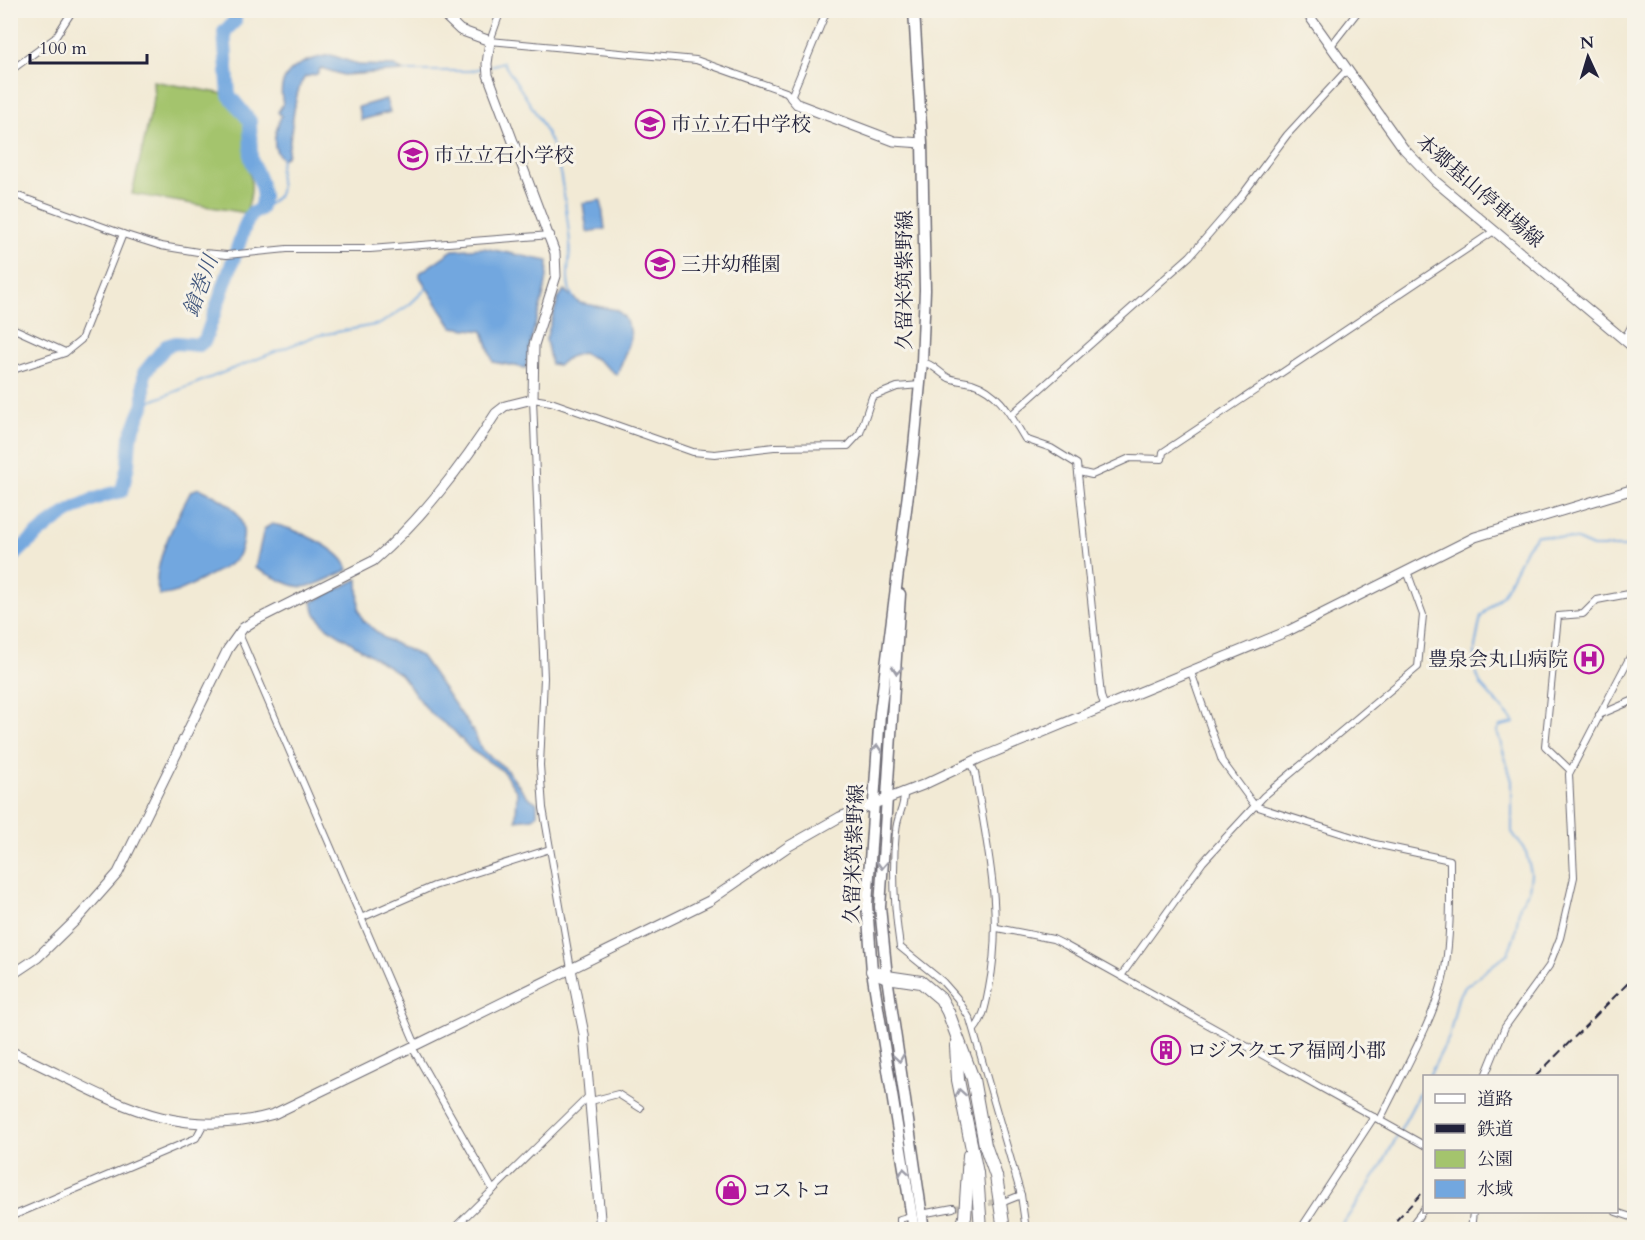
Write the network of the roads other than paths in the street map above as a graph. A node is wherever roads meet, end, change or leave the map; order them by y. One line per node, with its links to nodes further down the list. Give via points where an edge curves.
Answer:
1 (73, 10): 10 (street, via 55,38)
2 (439, 10): 8 (street, via 460,30)
3 (501, 10): 8 (street)
4 (827, 10): 12 (street)
5 (914, 10): 13 (main road, 久留米筑紫野線)
6 (1305, 10): 9 (street, 本郷基山停車場線)
7 (1359, 10): 9 (street)
8 (490, 41): 12 (street, via 696,60); 17 (street, via 488,75)
9 (1330, 47): 11 (street, 本郷基山停車場線)
10 (10, 71)
11 (1346, 71): 15 (street, 本郷基山停車場線, via 1404,149 1435,182); 27 (street, via 1287,135 1190,256)
12 (791, 97): 13 (street, via 797,104 894,141)
13 (922, 143): 23 (main road, 久留米筑紫野線)
14 (10, 193): 16 (street)
15 (1494, 231): 20 (street, 本郷基山停車場線); 28 (street, via 1162,452 1162,459 1130,458 1092,475)
16 (123, 234): 17 (street, via 184,250 227,255); 22 (street, via 81,340)
17 (551, 236): 26 (street, via 556,276 534,345)
18 (1635, 321): 20 (street)
19 (10, 327): 22 (street)
20 (1625, 338): 21 (street, 本郷基山停車場線)
21 (1635, 348)
22 (65, 353): 24 (street)
23 (922, 362): 25 (main road, 久留米筑紫野線); 27 (street, via 936,367 948,378 987,391)
24 (10, 371)
25 (920, 385): 26 (street, via 897,387 872,397 861,433 848,446 774,447 715,454 693,452 551,402); 30 (main road, 久留米筑紫野線)
26 (532, 399): 33 (street, via 505,405 496,413 441,488 373,561 254,621); 45 (street, via 544,678 540,765)
27 (1012, 414): 28 (street, via 1025,439 1074,461)
28 (1079, 472): 37 (street)
29 (1635, 489): 31 (street, via 1475,537)
30 (900, 549): 42 (main road, 久留米筑紫野線, one-way to 42, via 897,663); 43 (main road, 久留米筑紫野線, one-way to 30)
31 (1407, 571): 35 (street, via 1288,631); 44 (street, via 1423,615 1418,667)
32 (1635, 593): 40 (street, via 1597,600 1583,614 1558,615 1545,746)
33 (238, 633): 46 (street); 50 (street, via 118,873 46,950)
34 (1635, 649): 38 (street)
35 (1191, 672): 37 (street); 44 (street, via 1222,761)
36 (1635, 700): 38 (street)
37 (1105, 707): 39 (street)
38 (1599, 715): 40 (street)
39 (970, 763): 41 (street); 47 (street, via 975,772)
40 (1570, 770): 57 (street, via 1574,877 1563,927 1550,966 1504,1027)
41 (904, 791): 42 (street); 53 (street, via 905,804 897,819 893,875 900,947 932,971 957,998)
42 (886, 800): 43 (street); 51 (main road, 久留米筑紫野線, one-way to 51, via 880,907)
43 (873, 803): 48 (street, via 809,833 709,901); 49 (main road, 久留米筑紫野線, via 867,905)
44 (1255, 806): 52 (street, via 1203,862); 60 (street, via 1375,844 1450,860 1445,969 1437,998)
45 (550, 849): 46 (street, via 434,886); 48 (street)
46 (361, 918): 55 (street)
47 (997, 928): 52 (street, via 1053,939); 53 (street, via 983,1015)
48 (571, 969): 55 (street); 58 (street)
49 (872, 971): 51 (highway); 72 (main road, 久留米筑紫野線, one-way to 49)
50 (10, 976)
51 (887, 976): 54 (highway, via 928,986 945,1006); 72 (main road, 久留米筑紫野線, one-way to 72)
52 (1121, 976): 60 (street)
53 (974, 1030): 66 (street)
54 (956, 1036): 63 (highway, via 973,1079); 64 (highway, one-way to 54, via 958,1080)
55 (414, 1046): 61 (street, via 274,1114 250,1121); 65 (street)
56 (10, 1051): 61 (street, via 164,1120)
57 (1486, 1075)
58 (591, 1098): 59 (street, via 618,1094); 65 (street); 76 (street)
59 (640, 1108)
60 (1377, 1118): 62 (street); 85 (street)
61 (203, 1125): 73 (street, via 196,1138)
62 (1423, 1143)
63 (985, 1145): 82 (highway); 83 (highway, via 996,1176)
64 (970, 1148): 80 (highway); 81 (highway, via 977,1173)
65 (493, 1190): 75 (street)
66 (1021, 1195): 67 (street); 84 (street)
67 (1006, 1201)
68 (954, 1208): 72 (street)
69 (1423, 1211): 86 (street)
70 (1473, 1213): 87 (street)
71 (1618, 1213): 74 (street)
72 (916, 1215): 77 (street, via 900,1219); 78 (main road, 久留米筑紫野線); 79 (main road, 久留米筑紫野線)
73 (10, 1217)
74 (1635, 1218)
75 (452, 1230)
76 (601, 1230)
77 (900, 1230)
78 (914, 1230)
79 (924, 1230)
80 (961, 1230)
81 (981, 1230)
82 (987, 1230)
83 (1004, 1230)
84 (1026, 1230)
85 (1300, 1230)
86 (1408, 1230)
87 (1471, 1230)

